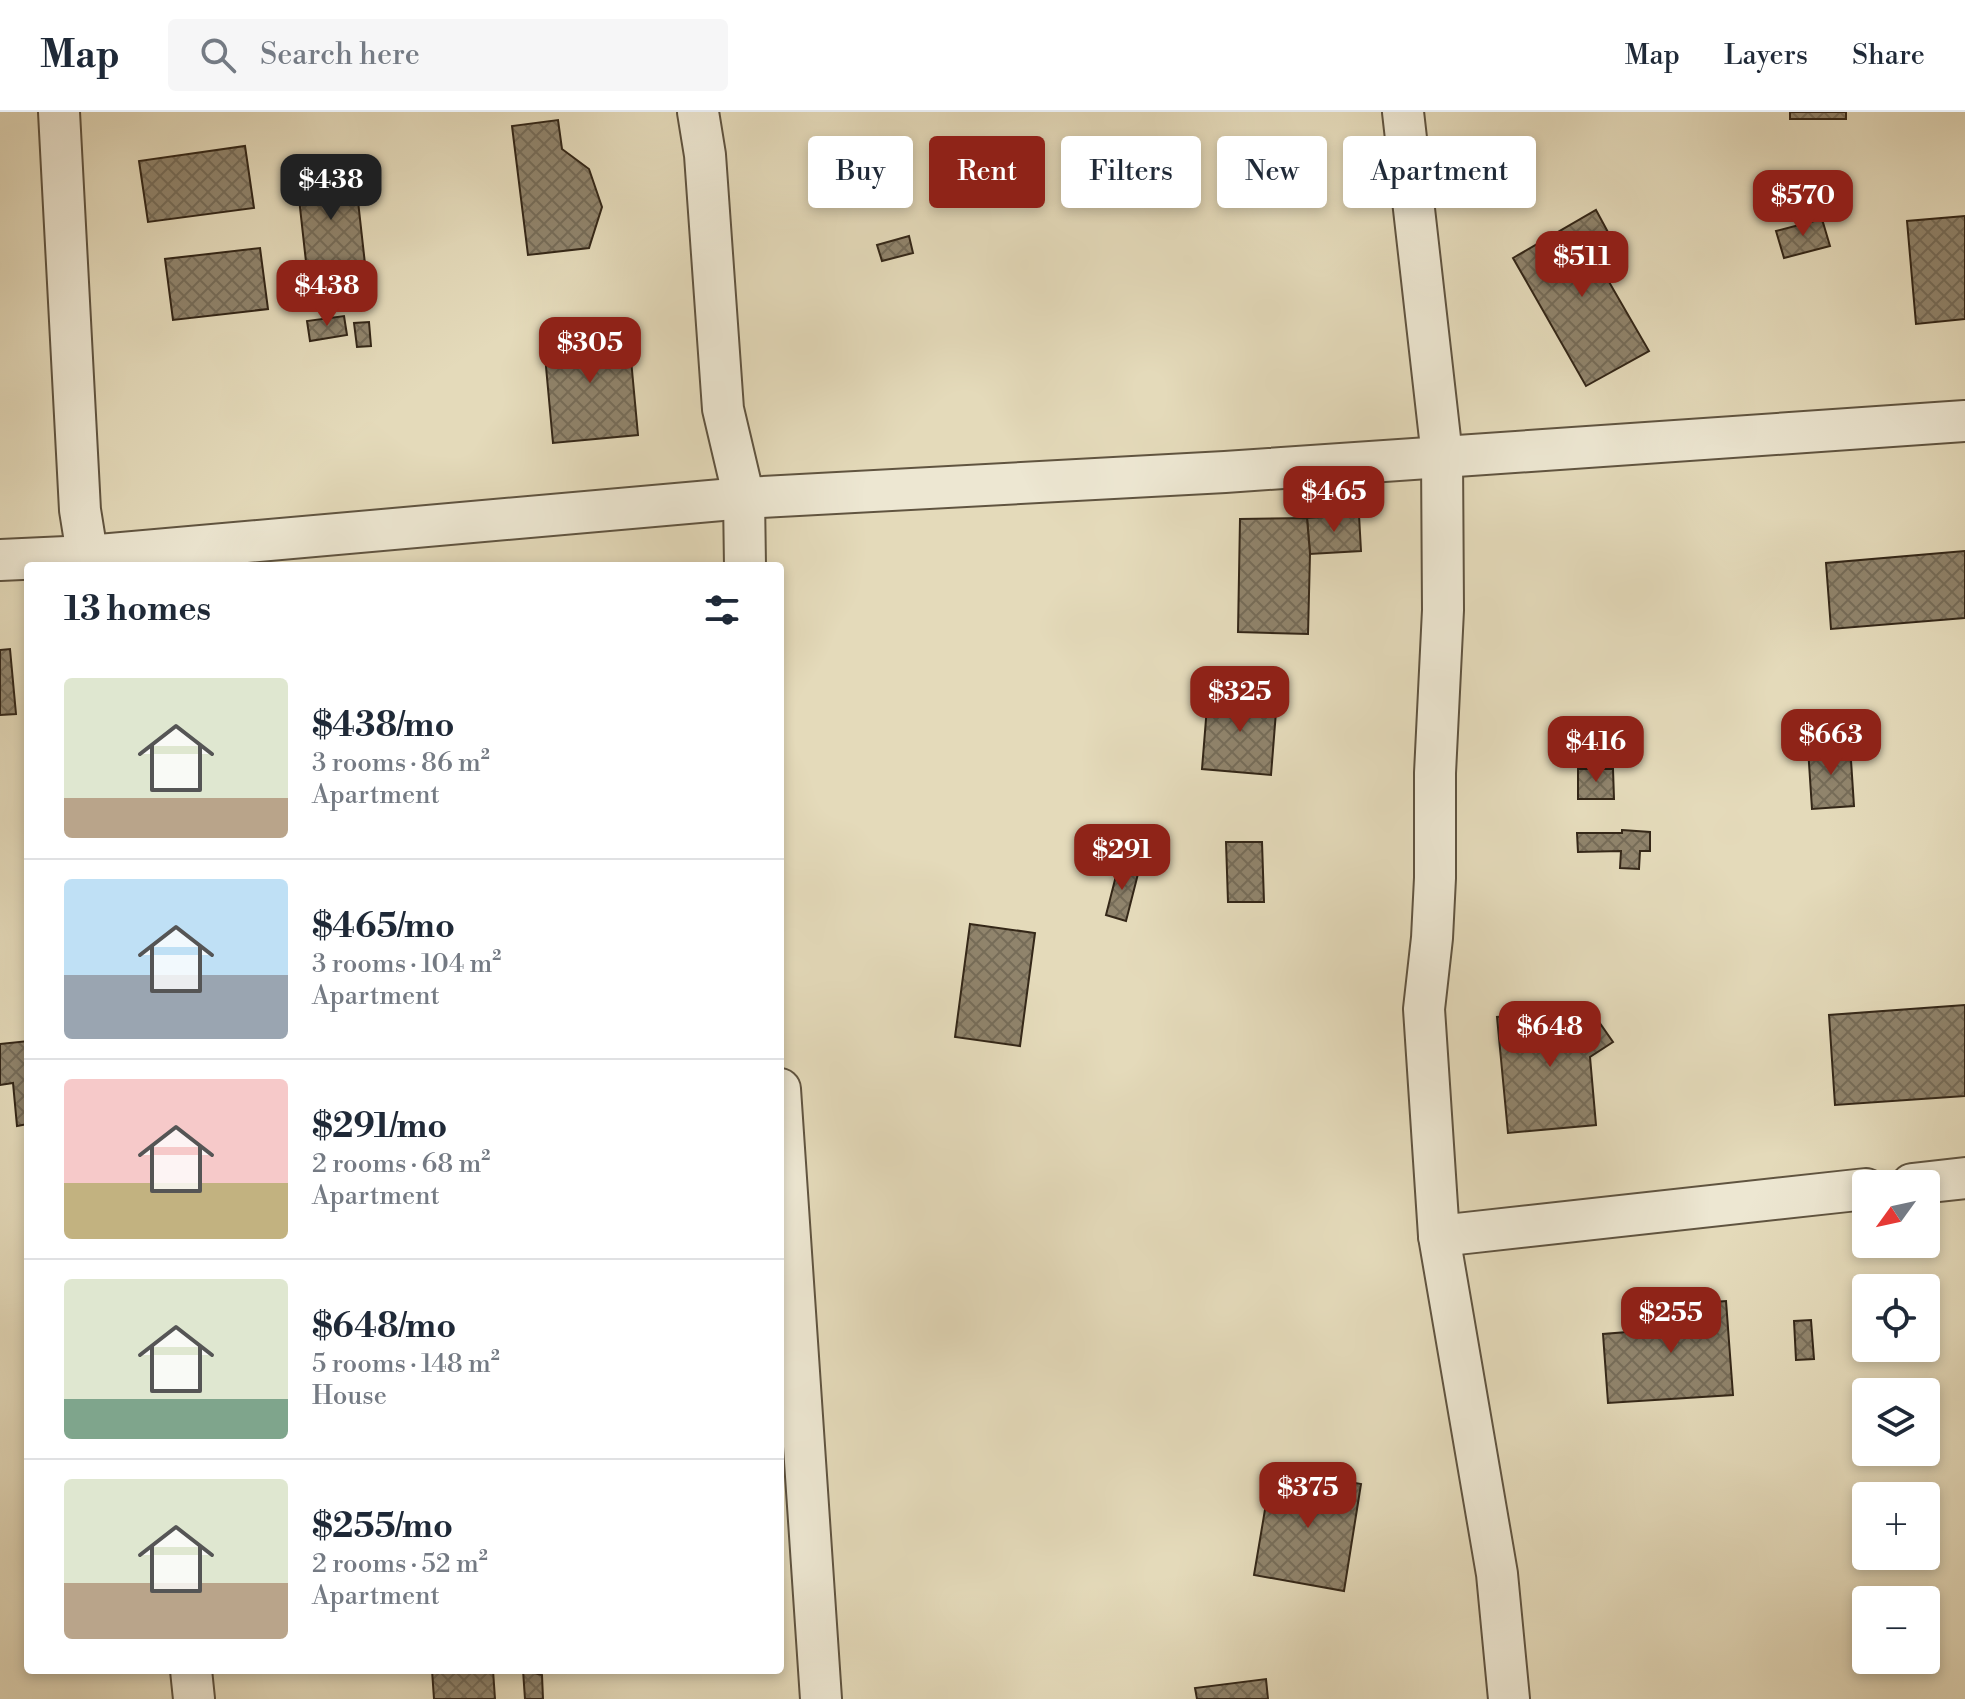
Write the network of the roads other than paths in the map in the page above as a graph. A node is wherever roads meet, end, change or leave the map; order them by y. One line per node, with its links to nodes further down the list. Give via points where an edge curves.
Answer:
1 (59, 112): 8 (street, via 80,510)
2 (698, 112): 6 (street, via 723,409)
3 (1403, 112): 5 (street)
4 (1965, 421): 5 (street)
5 (1442, 456): 6 (street); 14 (street, via 1435,878 1424,1009)
6 (744, 498): 8 (street); 9 (street)
7 (0, 560): 8 (street)
8 (88, 561)
9 (745, 562)
10 (784, 1151): 17 (street)
11 (1965, 1178): 12 (street)
12 (1940, 1181)
13 (1852, 1191): 14 (street)
14 (1439, 1236): 18 (street, via 1497,1574)
15 (191, 1674): 16 (street)
16 (194, 1699)
17 (821, 1699)
18 (1509, 1699)

